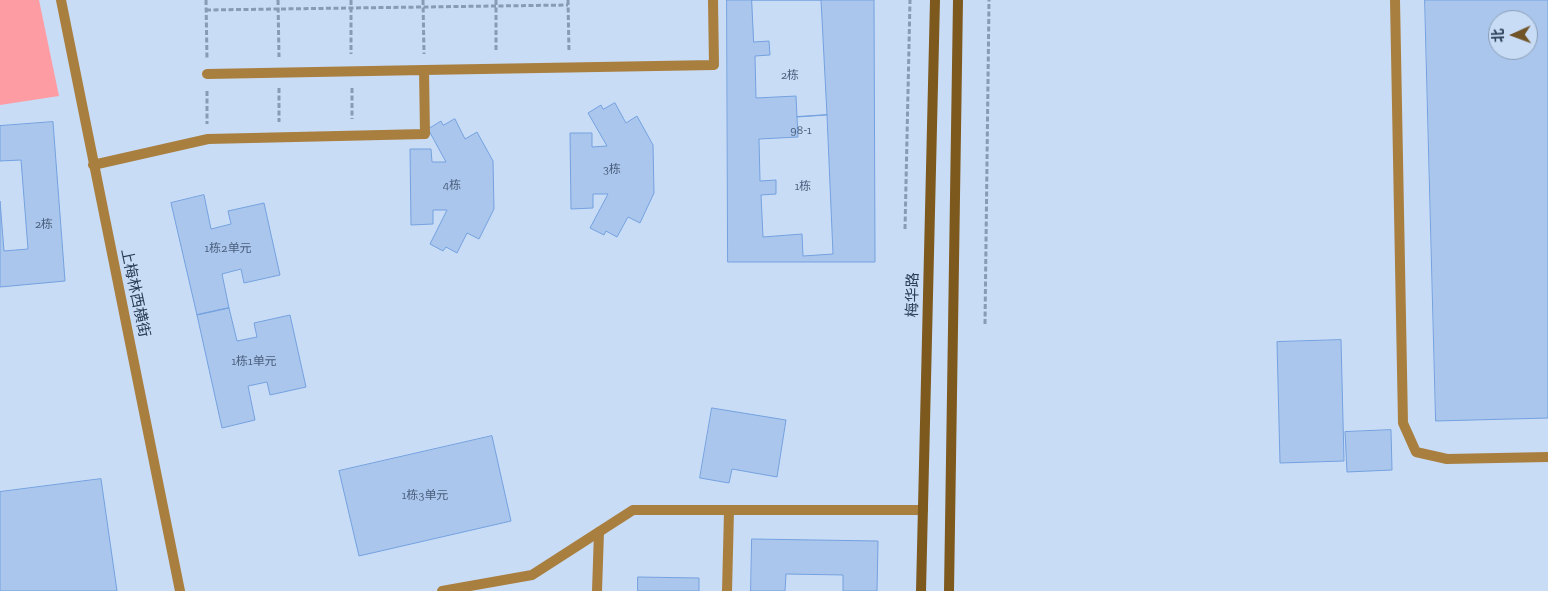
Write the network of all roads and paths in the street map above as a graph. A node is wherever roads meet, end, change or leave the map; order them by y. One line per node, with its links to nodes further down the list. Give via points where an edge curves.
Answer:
1 (61, 0): 18 (street, 上梅林西横街)
2 (423, 0): 12 (path)
3 (496, 0): 11 (path)
4 (713, 0): 14 (street, via 714,65)
5 (910, 0): 19 (path)
6 (935, 0): 22 (main road, 梅华路)
7 (958, 0): 30 (main road)
8 (990, 0): 20 (path)
9 (1395, 0): 21 (street, via 1403,423 1416,452 1447,459)
10 (568, 2): 11 (path); 14 (path)
11 (496, 6): 12 (path); 15 (path)
12 (423, 7): 13 (path); 16 (path)
13 (206, 10)
14 (569, 68): 15 (street)
15 (496, 69): 16 (street)
16 (424, 70): 17 (street); 18 (street, via 425,134 208,138)
17 (207, 74)
18 (93, 165): 25 (street, 上梅林西横街)
19 (906, 230)
20 (984, 324)
21 (1548, 457)
22 (923, 510): 23 (street); 29 (main road, 梅华路)
23 (729, 511): 24 (street, via 633,510); 28 (street)
24 (599, 532): 26 (street, via 532,574); 27 (street)
25 (180, 591)
26 (442, 591)
27 (597, 591)
28 (727, 591)
29 (920, 591)
30 (949, 591)

